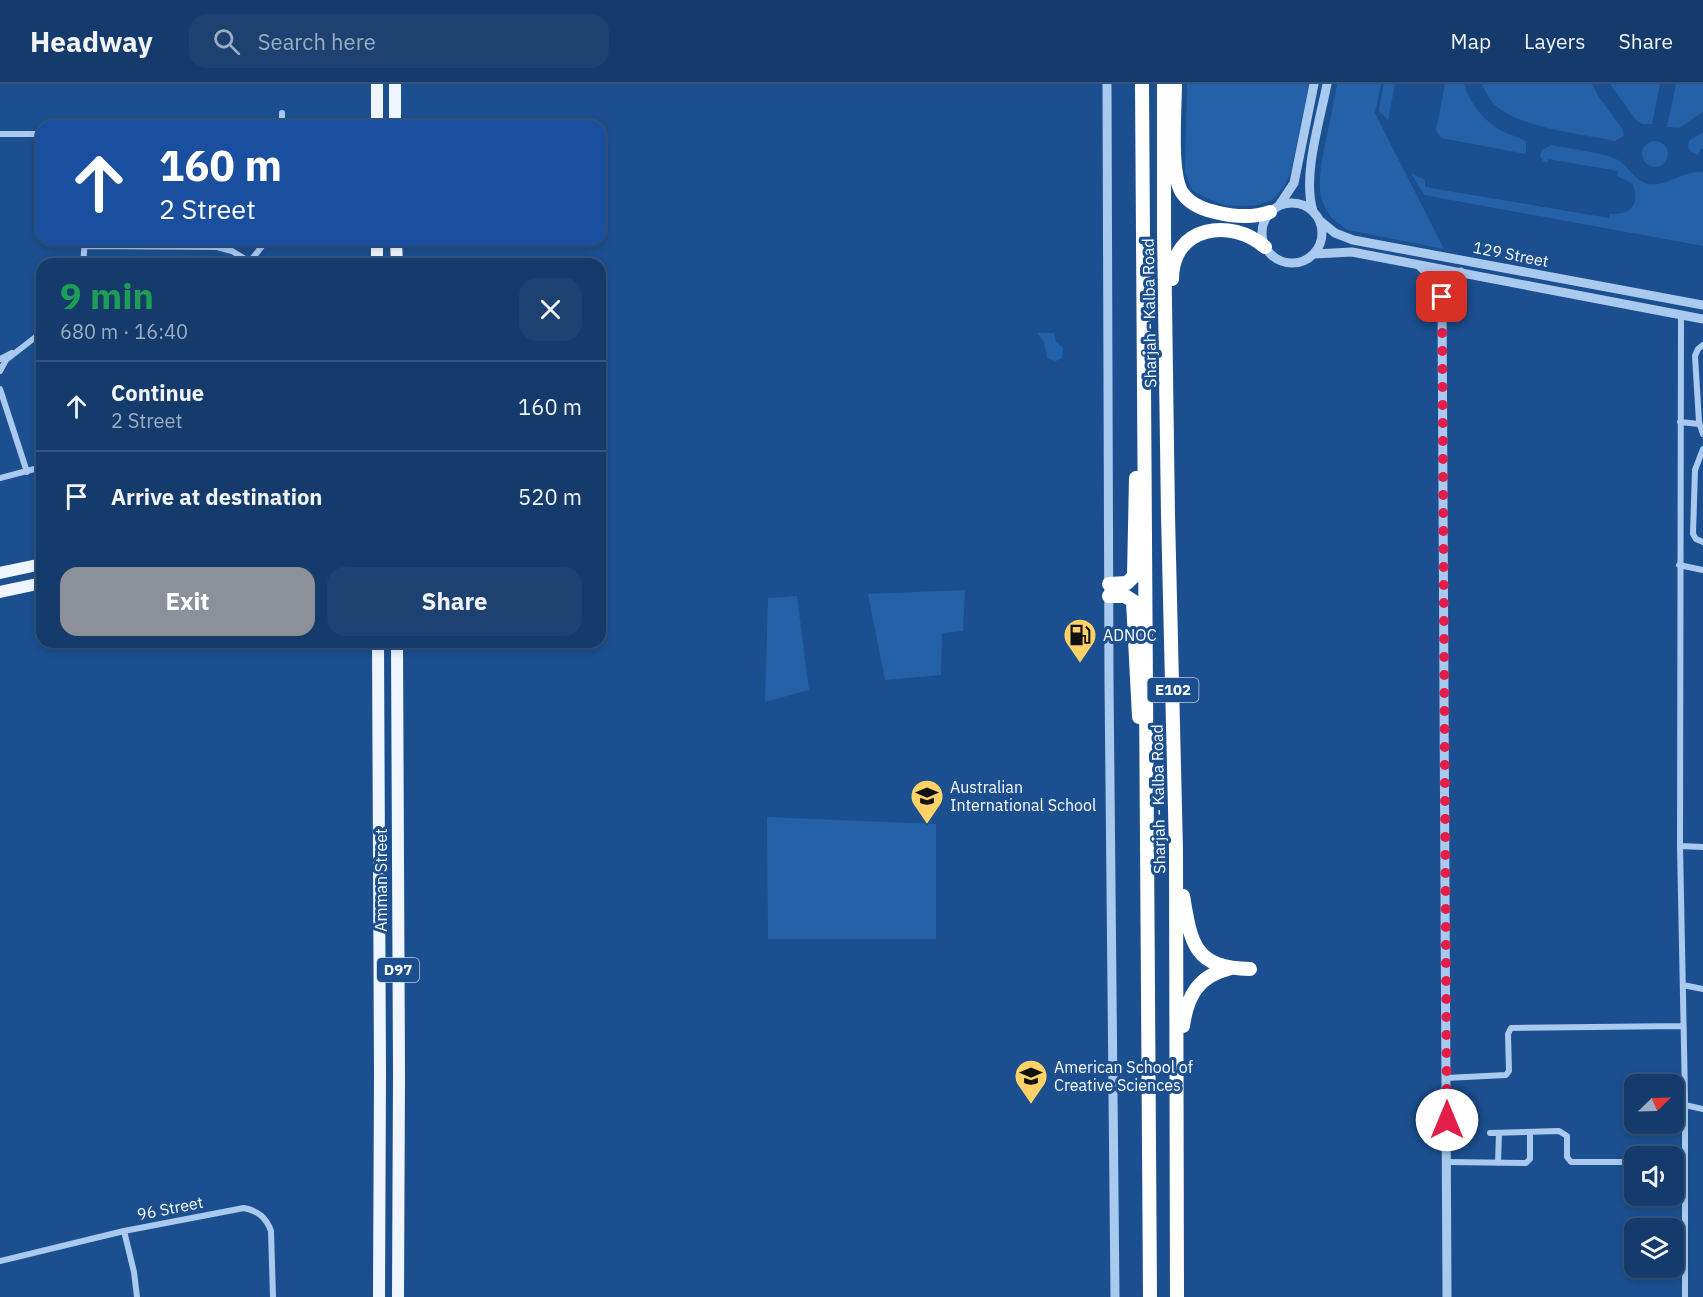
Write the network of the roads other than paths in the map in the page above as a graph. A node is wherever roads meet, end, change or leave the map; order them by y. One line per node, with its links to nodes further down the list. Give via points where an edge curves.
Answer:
1 (377, 84): 11 (main road)
2 (395, 84): 12 (main road)
3 (1107, 84): 53 (street)
4 (1164, 84): 46 (highway, Sharjah - Kalba Road / E102)
5 (1175, 84): 15 (highway, via 1175,174 1183,195 1200,208 1225,214 1254,216)
6 (1314, 84): 15 (street, via 1294,183)
7 (1327, 84): 16 (street, via 1310,176)
8 (1140, 86): 40 (highway, Sharjah - Kalba Road / E102)
9 (282, 113): 10 (street)
10 (282, 120)
11 (377, 120)
12 (395, 120)
13 (0, 134): 14 (street)
14 (36, 134)
15 (1274, 209): 16 (street, via 1297,203); 20 (street, via 1261,229)
16 (1313, 211): 17 (street)
17 (1319, 220): 21 (street, via 1322,234); 27 (street, 129 Street, via 1335,233 1353,240)
18 (217, 246): 22 (street)
19 (262, 246): 23 (street)
20 (1264, 247): 21 (street, via 1271,256 1287,264 1305,261); 46 (highway, via 1247,234 1216,229 1189,240 1173,264 1172,473)
21 (1314, 254): 24 (street, 129 Street, via 1352,252)
22 (242, 258)
23 (253, 258)
24 (1419, 265): 25 (street, 129 Street); 26 (street, via 1436,282)
25 (1461, 272): 26 (street); 28 (street, 129 Street)
26 (1442, 297): 67 (street)
27 (1703, 306)
28 (1681, 315): 29 (street, 129 Street); 37 (street)
29 (1703, 319)
30 (36, 337): 32 (street)
31 (1703, 345): 38 (street, via 1695,356)
32 (21, 349): 33 (street); 34 (street, via 6,360)
33 (0, 359)
34 (0, 371)
35 (0, 381): 36 (street)
36 (1, 392): 44 (street)
37 (1680, 422): 38 (street); 49 (street)
38 (1699, 424): 39 (street)
39 (1703, 434)
40 (1145, 447): 53 (highway, via 1136,478 1134,576); 57 (highway, Sharjah - Kalba Road / E102)
41 (1703, 449): 43 (street)
42 (36, 469): 44 (street)
43 (1699, 471): 47 (street, via 1693,534)
44 (27, 472): 45 (street)
45 (0, 478)
46 (1168, 515): 60 (highway, Sharjah - Kalba Road / E102)
47 (1703, 542)
48 (36, 565): 51 (main road)
49 (1679, 565): 50 (street); 58 (street)
50 (1703, 570)
51 (0, 573)
52 (36, 584): 54 (main road)
53 (1109, 590): 57 (highway, via 1133,601 1137,707); 83 (street)
54 (0, 592)
55 (378, 648): 81 (main road, Amman Street / D97)
56 (397, 648): 82 (main road, Amman Street / D97)
57 (1146, 737): 84 (highway, Sharjah - Kalba Road / E102)
58 (1680, 846): 59 (street); 63 (street)
59 (1703, 847)
60 (1176, 851): 61 (highway, via 1191,934 1207,959); 66 (highway, Sharjah - Kalba Road / E102)
61 (1230, 968): 62 (highway); 66 (highway, via 1215,972 1198,984 1184,1019)
62 (1251, 969)
63 (1683, 985): 64 (street); 65 (street)
64 (1703, 989)
65 (1683, 1026): 67 (street, via 1511,1028 1506,1076); 68 (street)
66 (1178, 1060): 85 (highway, Sharjah - Kalba Road / E102)
67 (1446, 1078): 74 (street)
68 (1685, 1105): 69 (street); 73 (street)
69 (1703, 1108)
70 (1530, 1132): 72 (street); 75 (street, via 1565,1133 1571,1162); 76 (street, via 1528,1162)
71 (1490, 1133): 72 (street)
72 (1499, 1133): 76 (street)
73 (1685, 1161): 87 (street)
74 (1447, 1162): 76 (street); 86 (street)
75 (1624, 1162)
76 (1498, 1163)
77 (124, 1231): 78 (street, 96 Street); 79 (street); 80 (street, 96 Street, via 235,1209 254,1210 268,1222 271,1231)
78 (0, 1261)
79 (136, 1297)
80 (273, 1297)
81 (379, 1297)
82 (398, 1297)
83 (1115, 1297)
84 (1150, 1297)
85 (1177, 1297)
86 (1447, 1297)
87 (1685, 1297)

